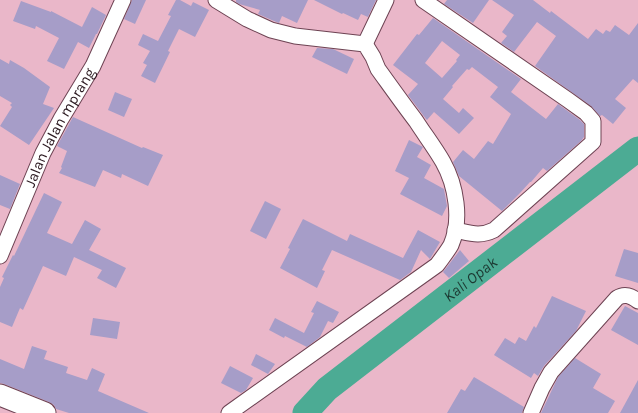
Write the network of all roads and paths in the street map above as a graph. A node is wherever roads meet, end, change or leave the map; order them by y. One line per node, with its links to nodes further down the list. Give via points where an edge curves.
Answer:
1 (123, 0): 8 (street, Jalan Jalan mprang, via 93,66 43,153)
2 (216, 0): 5 (street)
3 (386, 0): 6 (street)
4 (423, 0): 7 (street, via 568,100 593,121 593,142 494,230 476,235)
5 (231, 4): 6 (street, via 247,19 271,30 295,36)
6 (365, 44): 7 (street, via 378,69 444,163 456,202)
7 (456, 230): 12 (street, via 446,254 437,265)
8 (0, 254)
9 (638, 301): 13 (street, via 626,295 617,298 551,372)
10 (0, 395): 11 (street)
11 (45, 413)
12 (229, 413)
13 (531, 413)

